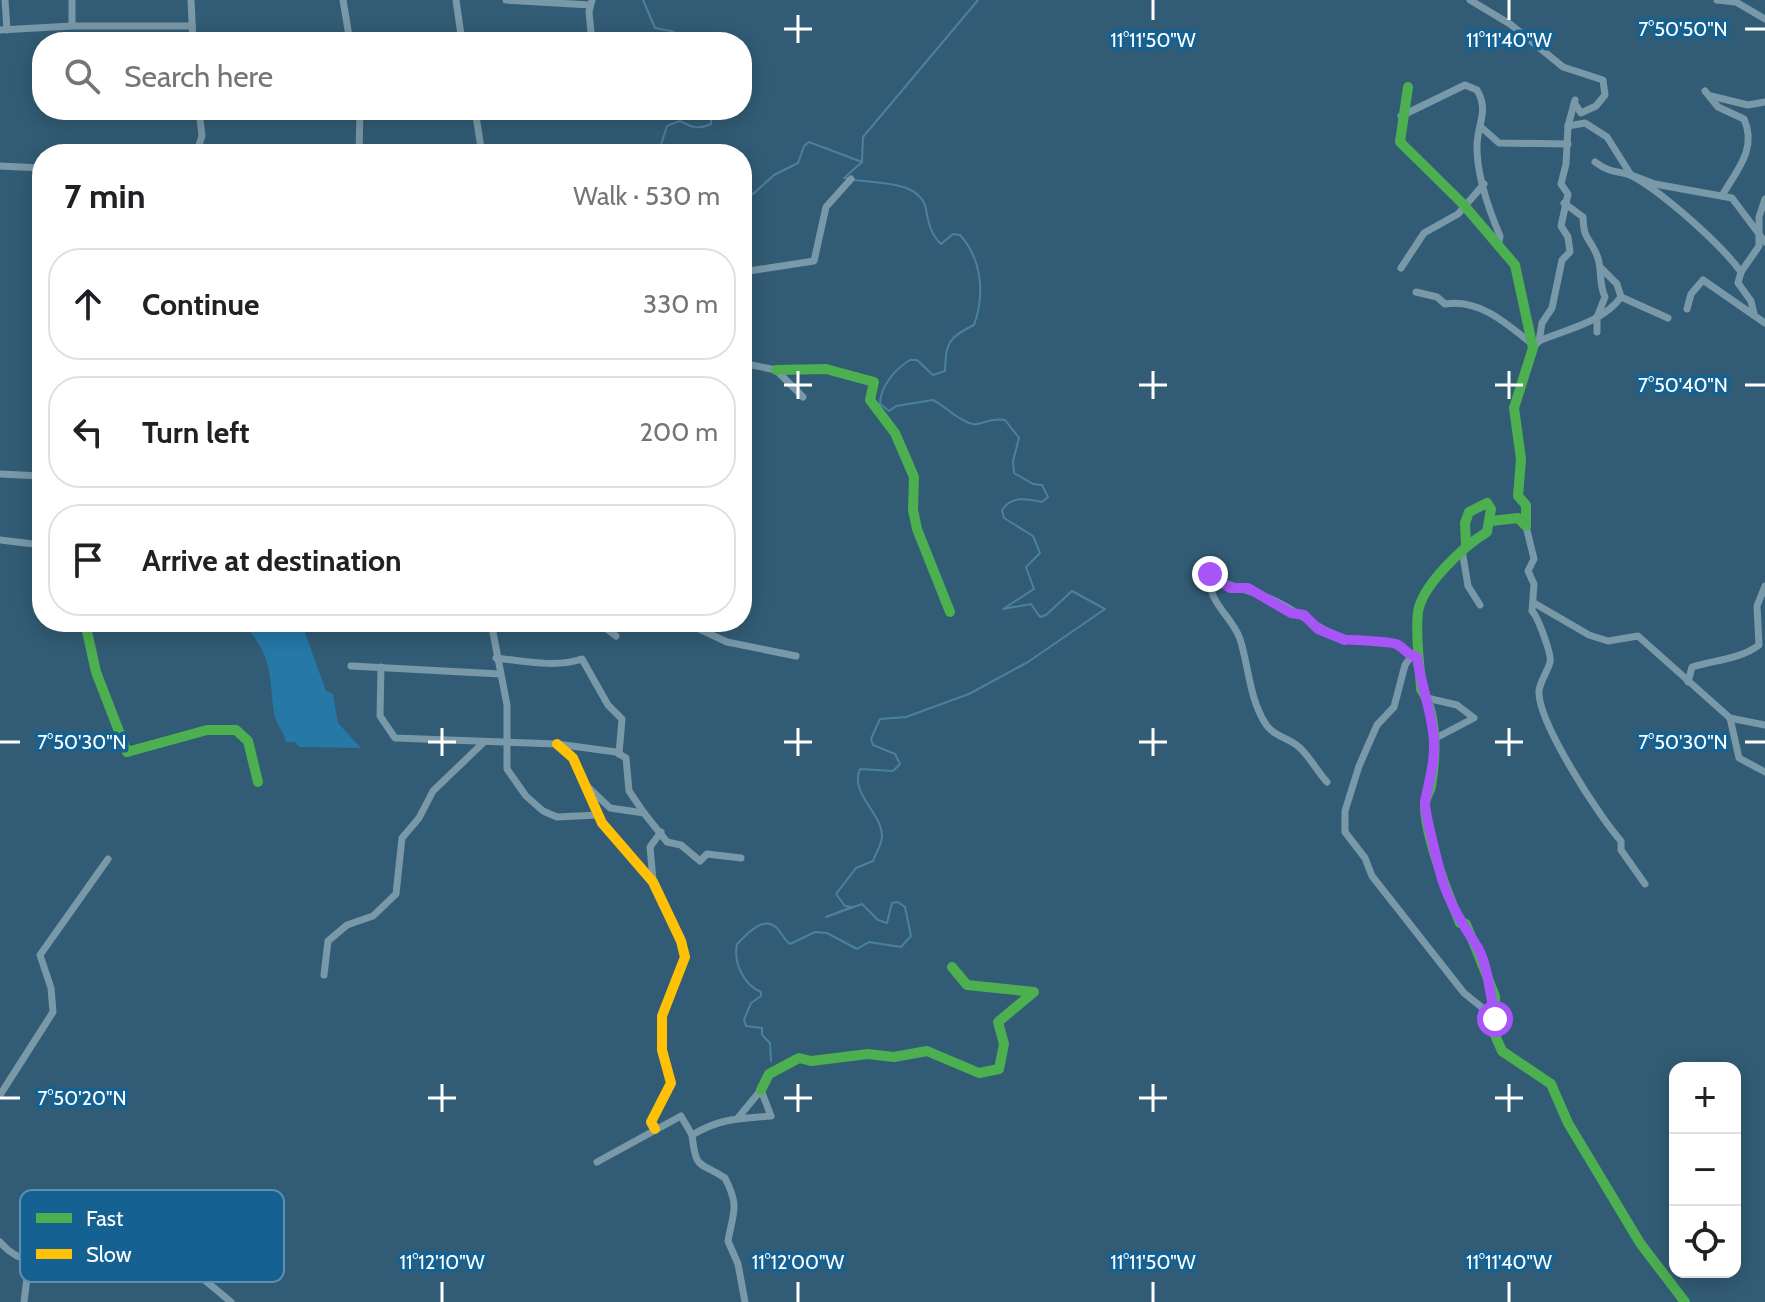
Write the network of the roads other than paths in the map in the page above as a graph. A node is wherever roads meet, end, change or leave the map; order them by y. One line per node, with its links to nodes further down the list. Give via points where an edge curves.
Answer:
1 (5, 0): 14 (street)
2 (72, 0): 12 (street)
3 (191, 0): 13 (street)
4 (343, 0): 16 (street)
5 (456, 0): 17 (street)
6 (506, 0): 9 (street)
7 (1470, 0): 21 (street, via 1563,67 1603,80 1605,95)
8 (1717, 0): 11 (street, via 1741,4)
9 (522, 1): 10 (street)
10 (591, 3): 18 (street)
11 (1765, 19)
12 (72, 26): 13 (street); 14 (street)
13 (192, 26): 15 (street)
14 (3, 30)
15 (192, 32)
16 (348, 32)
17 (461, 32)
18 (592, 32)
19 (1408, 87): 22 (street)
20 (1765, 102): 39 (street, via 1748,105 1707,93 1718,107 1744,119 1749,129 1749,153)
21 (1581, 113): 26 (street); 27 (street, via 1575,102)
22 (1401, 118): 28 (street, via 1470,85 1485,110); 42 (street, via 1400,142)
23 (200, 120): 29 (street)
24 (360, 120): 30 (street)
25 (477, 120): 31 (street)
26 (1585, 123): 27 (street); 36 (street, via 1607,137)
27 (1568, 126): 32 (street)
28 (1481, 127): 32 (street, via 1499,143); 38 (street, via 1477,144)
29 (199, 144)
30 (359, 144)
31 (480, 144)
32 (1568, 144): 41 (street, via 1561,184 1568,194)
33 (1595, 162): 36 (street, via 1611,173)
34 (0, 166): 35 (street)
35 (32, 168)
36 (1631, 175): 39 (street); 48 (street, via 1667,200)
37 (851, 179): 47 (street, via 826,207 814,261)
38 (1484, 184): 42 (street); 44 (street, via 1500,236)
39 (1723, 194): 43 (street, via 1732,198)
40 (1765, 199): 43 (street)
41 (1564, 203): 45 (street, via 1583,217 1584,237); 57 (street, via 1561,226 1570,252 1562,260 1552,308)
42 (1463, 204): 44 (street); 46 (street, via 1441,227 1424,233)
43 (1761, 240): 48 (street)
44 (1498, 249): 57 (street, via 1515,265)
45 (1600, 267): 50 (street, via 1617,284); 53 (street, via 1599,286 1605,297)
46 (1401, 268)
47 (752, 270)
48 (1741, 272): 52 (street, via 1738,283)
49 (1416, 292): 57 (street, via 1445,304 1463,301 1491,313)
50 (1621, 297): 53 (street, via 1611,311); 54 (street)
51 (1687, 309): 52 (street, via 1703,280)
52 (1754, 314): 55 (street)
53 (1597, 317): 56 (street); 57 (street)
54 (1668, 318)
55 (1765, 323)
56 (1597, 332)
57 (1534, 345): 64 (street, via 1514,408 1521,459 1518,496 1526,505)
58 (752, 365): 59 (street)
59 (776, 370): 60 (street); 71 (street, via 820,369 874,382 870,400 895,433 914,477 917,529)
60 (803, 397)
61 (0, 474): 62 (street)
62 (32, 476)
63 (1491, 521): 64 (street, via 1518,518); 67 (street, via 1487,532); 67 (street, via 1487,503 1469,512)
64 (1526, 526): 69 (street, via 1534,559 1528,571)
65 (0, 540): 66 (street)
66 (32, 544)
67 (1464, 547): 70 (street, via 1468,586); 77 (street, via 1418,610)
68 (1765, 586): 83 (street, via 1757,606 1759,645 1746,655 1692,667)
69 (1534, 603): 83 (street, via 1589,635 1608,641 1638,636); 102 (street, via 1532,611 1552,658 1539,691 1549,727)
70 (1480, 605)
71 (950, 612)
72 (87, 632): 93 (street, via 96,672 127,752 207,730 236,730 248,741)
73 (492, 632): 79 (street)
74 (611, 632): 76 (street)
75 (702, 632): 78 (street)
76 (616, 636)
77 (1415, 655): 84 (street); 94 (street, via 1396,644 1345,640 1248,588 1230,588 1208,571 1215,602 1241,640 1249,684 1266,725 1297,744); 105 (street, via 1394,707 1377,725 1359,766 1345,811 1345,832 1372,876)
78 (796, 656)
79 (496, 658): 82 (street); 91 (street, via 563,665 582,659 622,719)
80 (351, 666): 81 (street)
81 (381, 667): 82 (street); 88 (street, via 380,716 395,738)
82 (500, 674): 89 (street, via 508,719)
83 (1688, 682): 85 (street)
84 (1427, 698): 87 (street); 87 (street, via 1457,705 1474,718)
85 (1730, 718): 86 (street); 92 (street, via 1739,758)
86 (1765, 725)
87 (1434, 739): 105 (street, via 1425,803 1428,822 1447,893 1482,958 1495,996)
88 (483, 743): 89 (street); 104 (street, via 433,791 402,838 396,894 373,916 347,925 328,941)
89 (505, 743): 90 (street); 97 (street, via 507,769 543,811 557,817)
90 (557, 744): 91 (street); 95 (street, via 573,758)
91 (619, 754): 96 (street, via 626,758 629,791)
92 (1765, 772)
93 (258, 782)
94 (1327, 782)
95 (585, 785): 96 (street, via 610,808); 97 (street)
96 (644, 813): 98 (street)
97 (598, 815): 101 (street)
98 (661, 832): 99 (street, via 667,842 681,845 700,861 707,854); 101 (street, via 650,847)
99 (741, 858)
100 (108, 859): 107 (street, via 40,955 53,1012)
101 (653, 882): 109 (street, via 685,957 662,1016 662,1050 671,1083 651,1122)
102 (1645, 884)
103 (952, 967): 106 (street, via 964,985 1034,992 998,1022 1004,1044 999,1069 979,1073 927,1051 894,1057 799,1058 769,1074)
104 (324, 975)
105 (1492, 1021): 119 (street, via 1502,1051 1551,1084 1568,1123 1640,1243)
106 (761, 1090): 108 (street); 108 (street, via 771,1116)
107 (0, 1095)
108 (737, 1119): 110 (street, via 718,1120)
109 (655, 1129): 110 (street, via 681,1116); 111 (street)
110 (692, 1135): 118 (street, via 694,1154 705,1171 725,1178 733,1194 736,1213 728,1241)
111 (597, 1162)
112 (0, 1242): 113 (street)
113 (20, 1257)
114 (26, 1282): 116 (street)
115 (206, 1282): 117 (street)
116 (24, 1302)
117 (231, 1302)
118 (745, 1302)
119 (1685, 1302)

